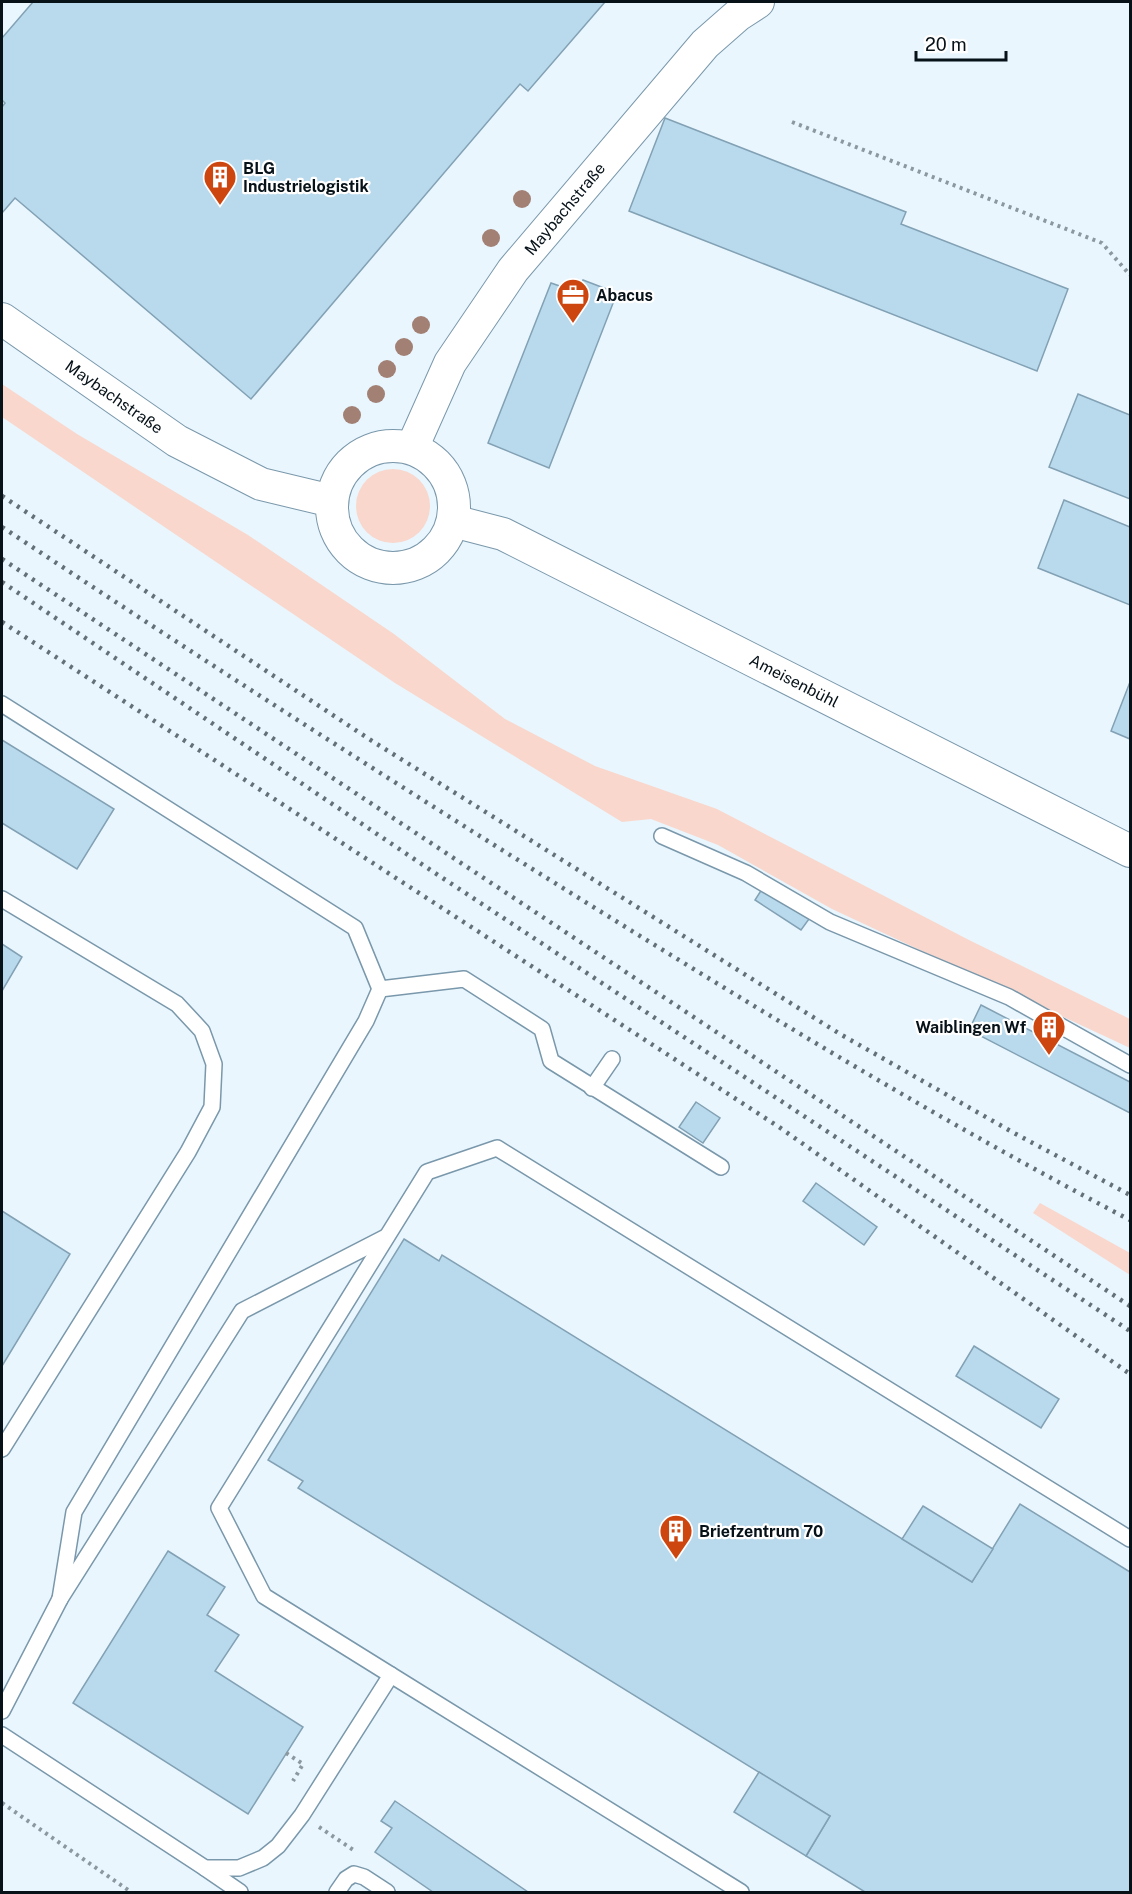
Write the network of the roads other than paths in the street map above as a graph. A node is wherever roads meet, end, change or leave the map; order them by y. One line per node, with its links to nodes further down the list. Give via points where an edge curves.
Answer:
1 (758, 2): 3 (street, Maybachstraße, via 705,44 513,270 450,363)
2 (2, 319): 4 (street, Maybachstraße, via 177,441 261,484)
3 (412, 448): 4 (street, via 396,445 365,452 342,472); 5 (street, via 427,455 448,479 453,495)
4 (332, 501): 5 (street, via 332,517 346,546 372,565 388,568 404,567 433,554 445,540)
5 (453, 521): 8 (street, Ameisenbühl, via 503,534)
6 (2, 704): 10 (lane, via 355,928)
7 (662, 836): 12 (lane, via 746,873 830,922 1009,997)
8 (1131, 851)
9 (2, 899): 16 (lane, via 177,1004 202,1031 214,1064 212,1107 188,1152)
10 (380, 989): 13 (lane, via 464,979 542,1029 551,1061); 18 (lane, via 366,1021 74,1512)
11 (612, 1059): 13 (lane)
12 (1131, 1065)
13 (592, 1088): 14 (lane)
14 (721, 1167)
15 (386, 1237): 17 (lane, via 426,1172 497,1148); 18 (lane, via 242,1311); 19 (lane, via 219,1508 264,1596)
16 (2, 1449)
17 (1131, 1539)
18 (60, 1599): 20 (lane)
19 (391, 1675): 22 (lane, via 278,1846 263,1858 239,1868); 26 (lane)
20 (2, 1711)
21 (2, 1735): 22 (lane)
22 (205, 1868): 23 (lane)
23 (240, 1893)
24 (337, 1893): 25 (lane, via 354,1874)
25 (387, 1893)
26 (741, 1893)

